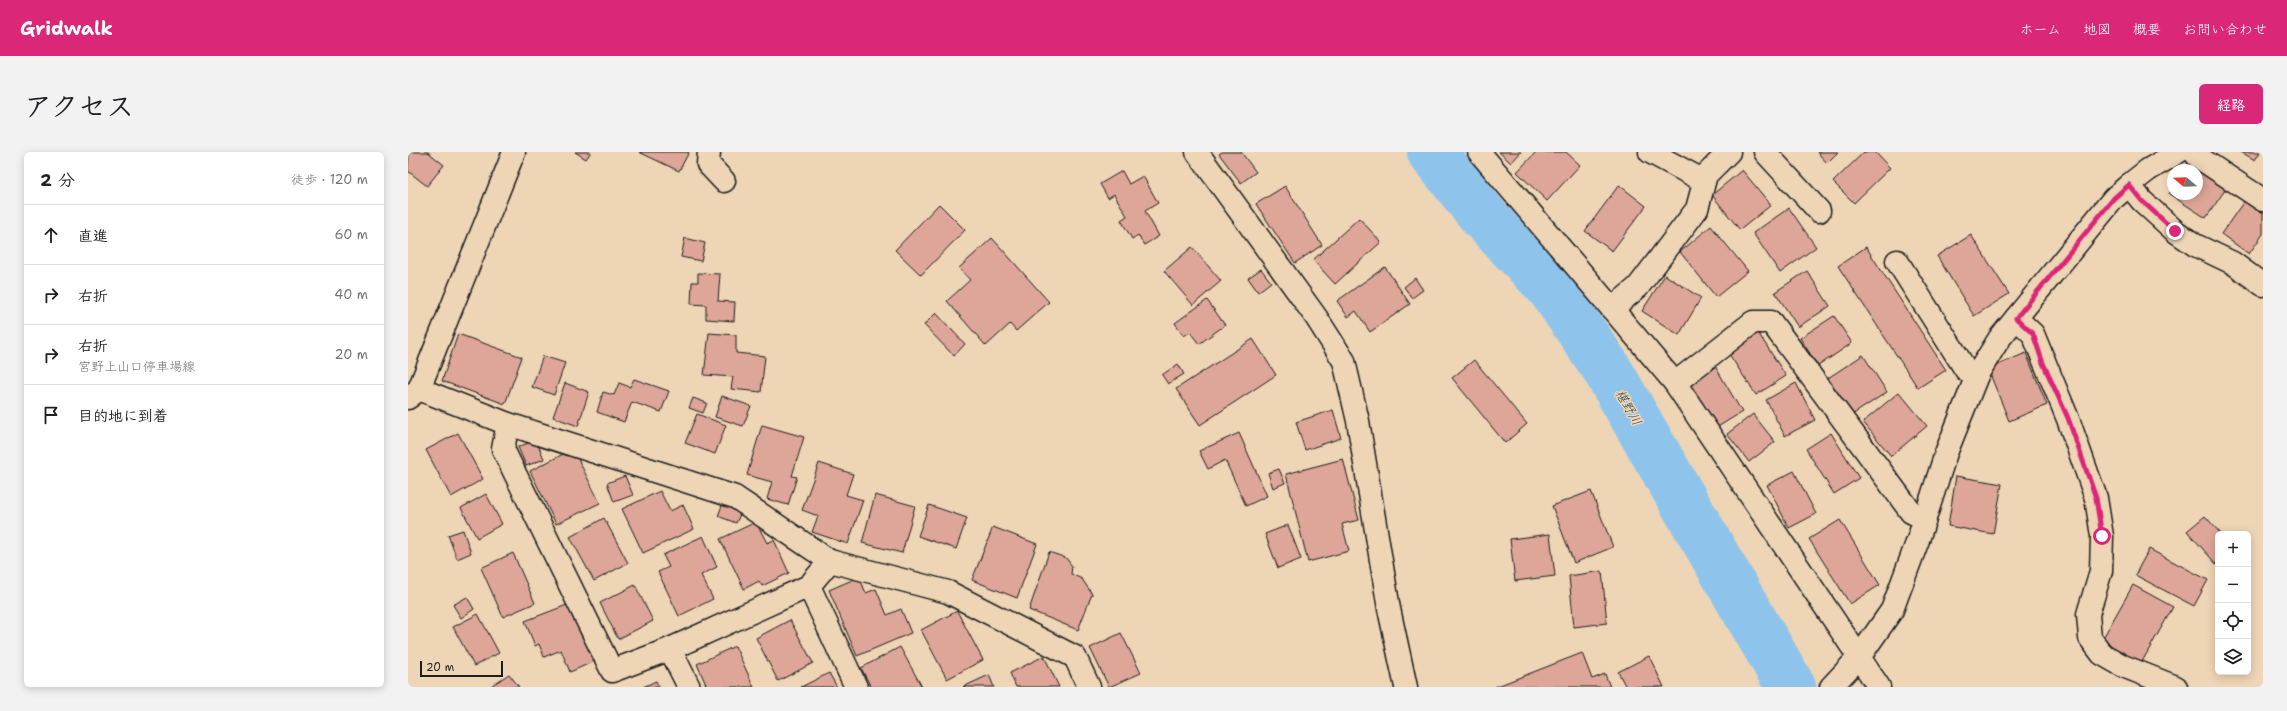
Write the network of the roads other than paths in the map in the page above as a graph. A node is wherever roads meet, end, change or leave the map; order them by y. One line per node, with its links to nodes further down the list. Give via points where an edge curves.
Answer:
1 (514, 152): 21 (street)
2 (709, 152): 10 (street, via 708,164)
3 (1197, 152): 32 (street, via 1316,317 1344,361 1358,421 1389,609)
4 (1479, 152): 17 (street)
5 (1650, 152): 11 (street)
6 (1729, 152): 11 (street, via 1706,175)
7 (1765, 152): 14 (street)
8 (2178, 152): 12 (street)
9 (2194, 152): 13 (street)
10 (724, 181)
11 (1704, 181): 17 (street, via 1697,208 1638,287)
12 (2129, 185): 16 (street, via 2142,201 2175,231 2195,245 2233,263); 18 (street, via 2114,198)
13 (2263, 200)
14 (1819, 211)
15 (1897, 261): 19 (street, via 1966,370)
16 (2263, 285)
17 (1612, 308): 20 (street)
18 (2016, 318): 19 (street, via 1999,339); 34 (street, via 2033,334 2068,418 2096,498 2102,536 2101,571 2088,614 2090,638 2102,654 2123,666)
19 (1978, 373): 23 (street, via 1946,453)
20 (1675, 383): 23 (street, via 1753,322 1771,322 1911,512); 27 (street)
21 (414, 394): 22 (street)
22 (508, 424): 24 (street, via 735,497); 26 (street, via 503,449 612,671)
23 (1925, 519): 27 (street, via 1892,610)
24 (830, 561): 25 (street); 31 (street, via 948,592 1075,658)
25 (809, 586): 26 (street); 30 (street)
26 (670, 649): 29 (street)
27 (1860, 656): 28 (street); 33 (street)
28 (1838, 680)
29 (689, 687)
30 (856, 687)
31 (1089, 687)
32 (1406, 687)
33 (1879, 687)
34 (2176, 687)

